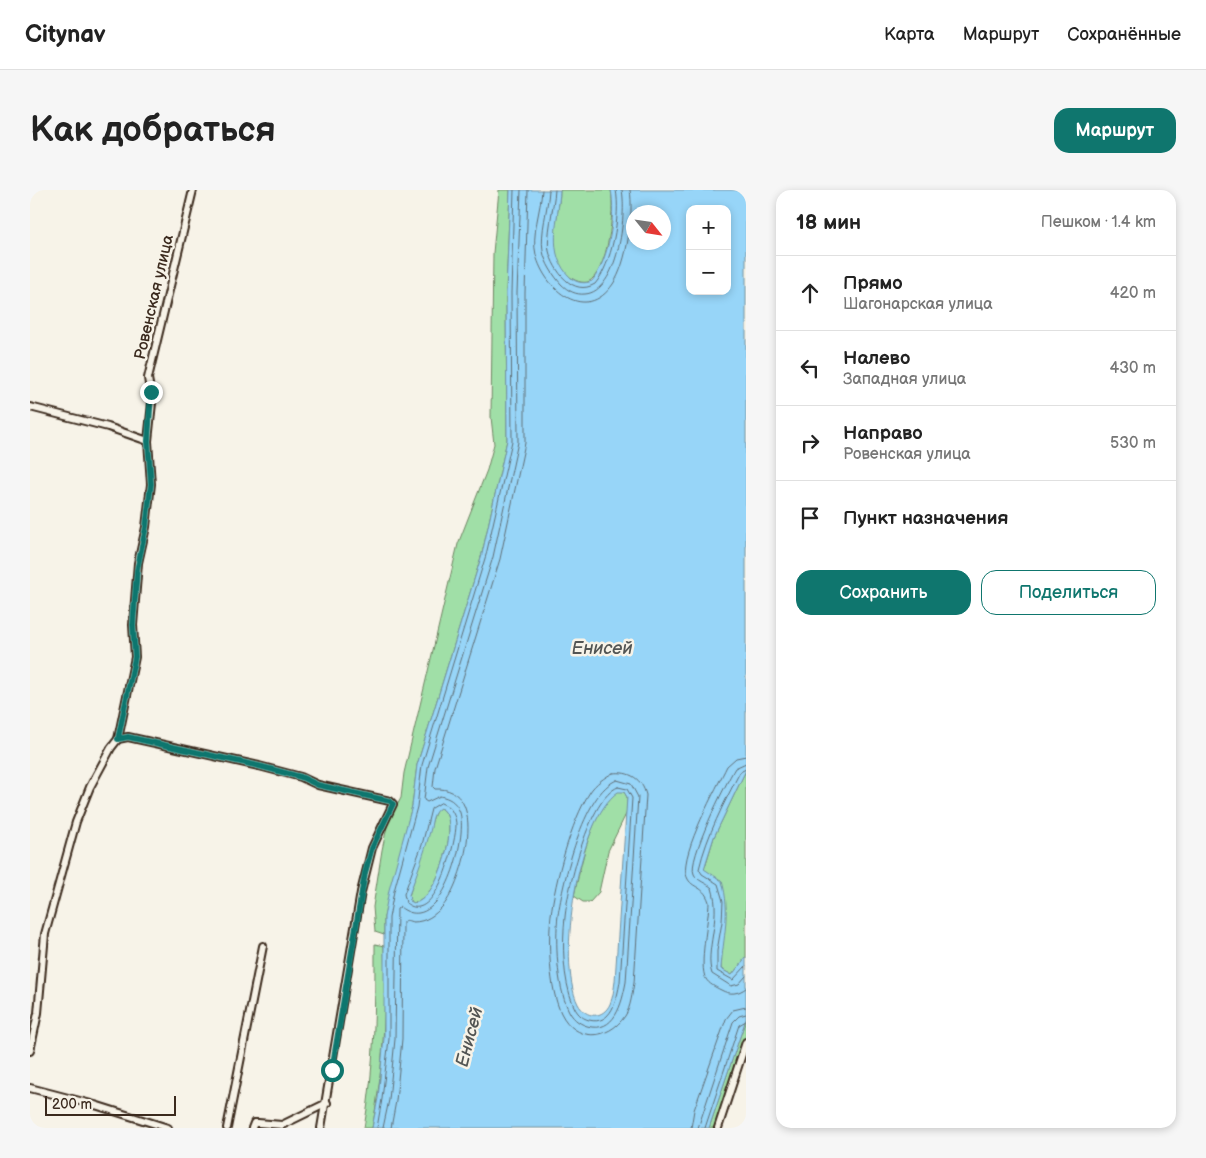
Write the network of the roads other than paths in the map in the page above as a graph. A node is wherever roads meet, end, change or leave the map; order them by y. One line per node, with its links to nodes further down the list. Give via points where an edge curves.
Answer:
1 (193, 190): 3 (street, Ровенская улица, via 148,378 152,403)
2 (30, 407): 3 (street)
3 (148, 441): 4 (street, Ровенская улица, via 151,484 137,570 133,625 135,657)
4 (118, 739): 7 (street, Ровенская улица, via 90,787 76,822 45,934 38,1013); 9 (street, via 128,737 259,766 393,804 372,848 361,892)
5 (263, 946): 11 (street)
6 (746, 1042): 14 (street)
7 (30, 1051)
8 (30, 1088): 10 (street)
9 (327, 1103): 12 (street, via 282,1125 254,1123); 13 (street)
10 (168, 1128)
11 (227, 1128)
12 (252, 1128)
13 (321, 1128)
14 (718, 1128)

